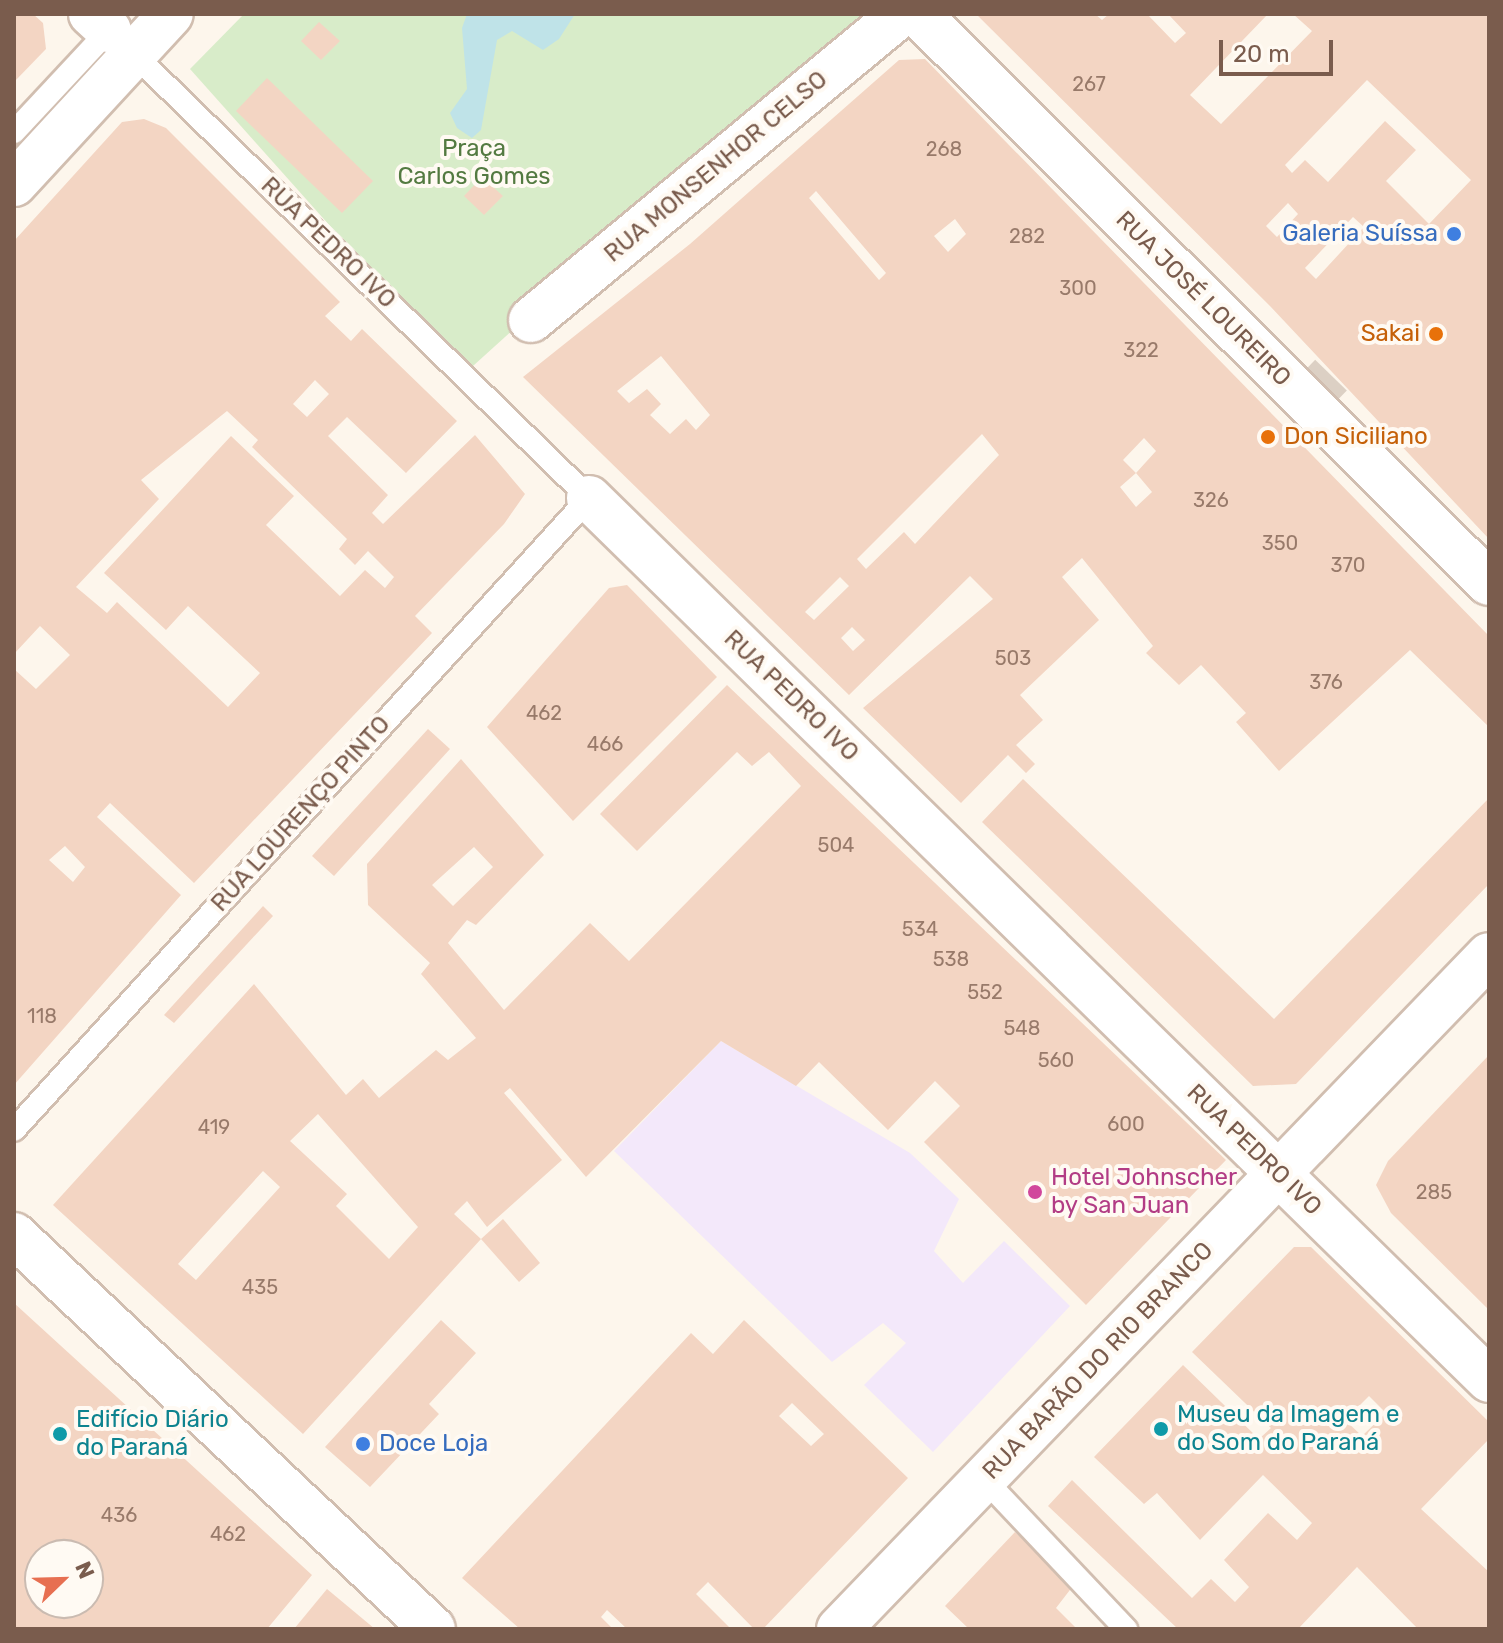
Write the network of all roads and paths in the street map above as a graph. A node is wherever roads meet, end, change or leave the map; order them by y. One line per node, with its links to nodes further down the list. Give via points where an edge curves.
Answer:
1 (171, 14): 4 (street)
2 (901, 14): 7 (street, RUA MONSENHOR CELSO)
3 (918, 14): 9 (street, RUA JOSÉ LOUREIRO)
4 (112, 33): 5 (lane); 6 (street); 8 (lane, RUA PEDRO IVO)
5 (14, 132)
6 (14, 184)
7 (531, 320)
8 (589, 498): 11 (lane, RUA LOURENÇO PINTO); 12 (street, RUA PEDRO IVO)
9 (1489, 583)
10 (1489, 955): 12 (street, RUA BARÃO DO RIO BRANCO)
11 (14, 1130)
12 (1279, 1174): 14 (street, RUA PEDRO IVO); 15 (street, RUA BARÃO DO RIO BRANCO)
13 (14, 1235): 16 (street)
14 (1489, 1380)
15 (984, 1479): 17 (street, RUA BARÃO DO RIO BRANCO); 18 (lane)
16 (433, 1629)
17 (839, 1629)
18 (1126, 1629)

